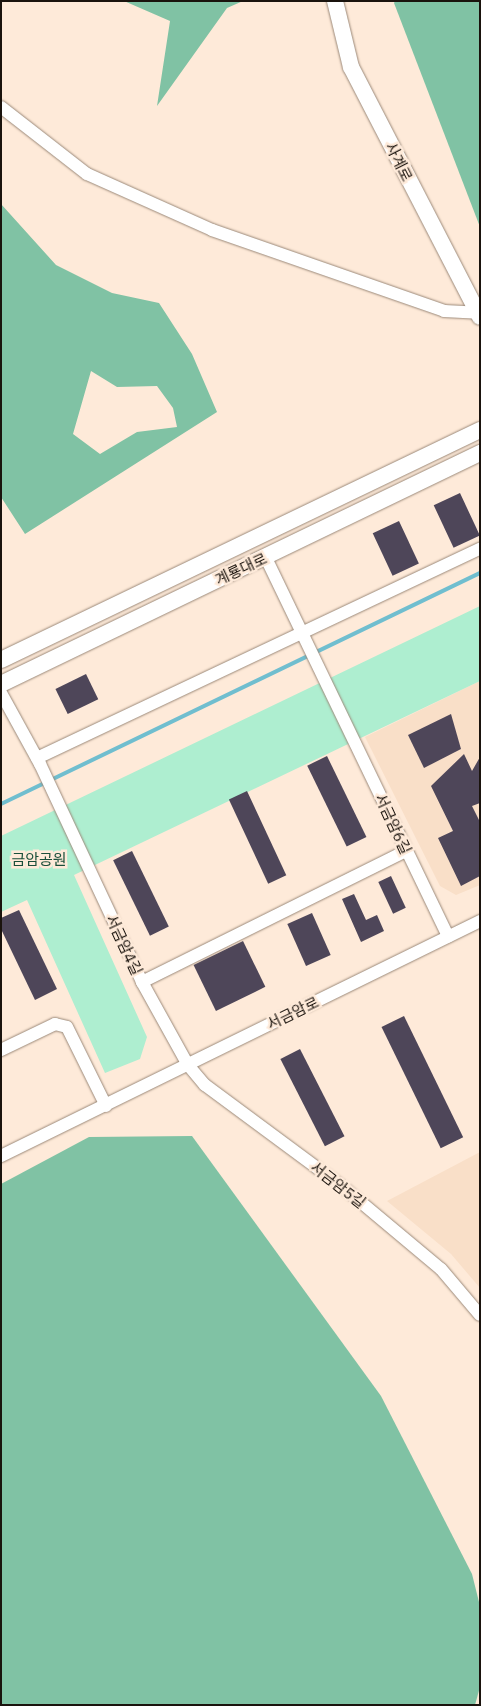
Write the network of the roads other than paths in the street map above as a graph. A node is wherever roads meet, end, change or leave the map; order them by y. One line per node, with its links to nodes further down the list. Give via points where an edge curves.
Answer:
1 (335, 1): 3 (main road, 사계로, via 351,67)
2 (1, 107): 3 (street, via 87,174 212,230 444,311)
3 (479, 315)
4 (480, 430): 9 (main road, 계룡대로)
5 (480, 453): 7 (main road, 계룡대로)
6 (480, 549): 8 (street)
7 (266, 558): 8 (street); 10 (main road, 계룡대로)
8 (302, 634): 12 (street); 13 (street, 서금암6길)
9 (1, 660)
10 (1, 684)
11 (1, 693): 12 (street)
12 (38, 761): 16 (street, 서금암4길)
13 (406, 851): 15 (street, 서금암6길); 16 (street)
14 (480, 921): 15 (street, 서금암로)
15 (448, 937): 18 (street, 서금암로)
16 (142, 982): 18 (street, 서금암4길)
17 (1, 1050): 19 (street, via 55,1024 67,1027)
18 (188, 1065): 19 (street, 서금암로); 21 (street, 서금암5길, via 205,1085 344,1188 440,1268)
19 (106, 1106): 20 (street, 서금암로)
20 (1, 1156)
21 (480, 1316)

